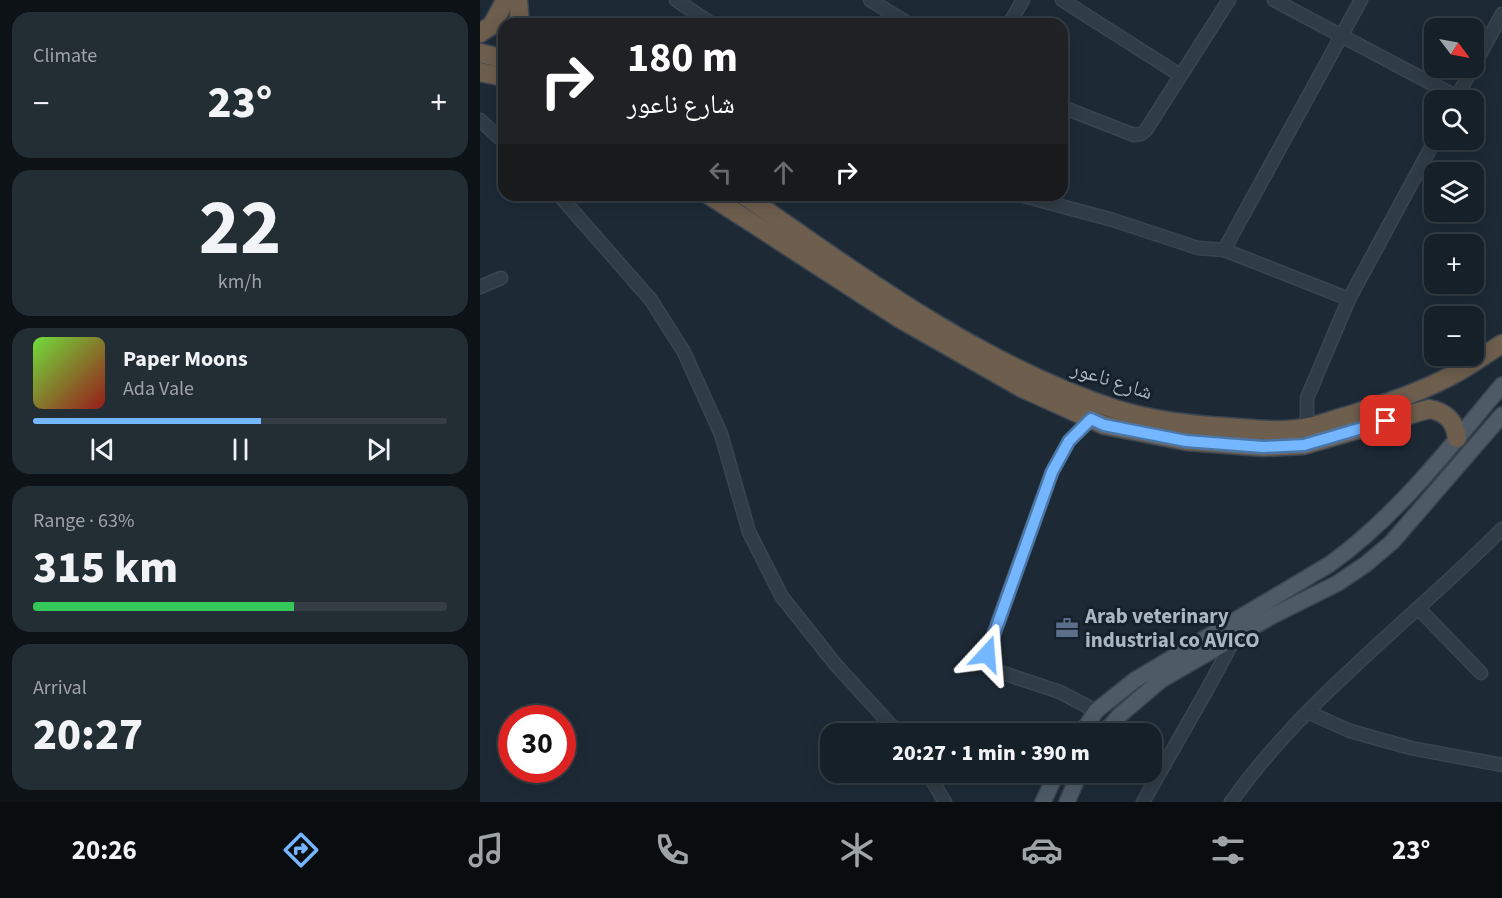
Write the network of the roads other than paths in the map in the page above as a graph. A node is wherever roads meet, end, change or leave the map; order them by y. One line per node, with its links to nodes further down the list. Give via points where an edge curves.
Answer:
1 (676, 0): 9 (street)
2 (870, 0): 10 (street)
3 (1023, 0): 11 (street)
4 (1062, 0): 19 (street)
5 (1228, 0): 19 (street)
6 (1274, 0): 14 (street)
7 (1361, 0): 14 (street)
8 (1502, 14): 21 (street)
9 (703, 18)
10 (899, 18)
11 (1012, 18)
12 (498, 21): 13 (highway)
13 (480, 33)
14 (1341, 35): 20 (street); 30 (street)
15 (480, 53): 16 (highway)
16 (498, 67)
17 (498, 71): 18 (highway)
18 (480, 72)
19 (1180, 75): 22 (street, via 1146,130 1138,136)
20 (1440, 90)
21 (1461, 90)
22 (1068, 109)
23 (480, 120): 24 (street)
24 (498, 136)
25 (1430, 150): 33 (street)
26 (565, 201): 51 (street, via 651,300 684,352 721,434 749,531 782,597)
27 (717, 201): 37 (highway, شارع ناعور, via 899,318 1022,388)
28 (753, 201): 40 (highway, شارع ناعور, via 905,306 1027,374 1117,410)
29 (1042, 201): 30 (street, via 1198,248)
30 (1224, 250): 33 (street)
31 (501, 278): 32 (street)
32 (480, 287)
33 (1349, 299): 38 (street, via 1307,398)
34 (1502, 344): 38 (highway, شارع ناعور, via 1455,374 1416,392)
35 (1502, 385): 39 (main road)
36 (1502, 415): 44 (main road, via 1392,542)
37 (1091, 419): 40 (highway, شارع ناعور, via 1186,441); 49 (street, via 1069,441 1052,472 987,654 989,663 998,671 1060,692)
38 (1307, 428): 40 (highway, شارع ناعور)
39 (1457, 438): 40 (highway, شارع ناعور, via 1452,420 1429,410 1304,445); 42 (main road, via 1394,509)
40 (1263, 439)
41 (1502, 529): 46 (street)
42 (1354, 546): 43 (main road); 44 (main road)
43 (1330, 564): 45 (main road); 49 (main road, via 1135,680)
44 (1366, 564): 45 (main road)
45 (1338, 583): 47 (main road)
46 (1419, 609): 48 (street); 50 (street)
47 (1236, 636): 53 (main road, via 1161,680); 62 (street)
48 (1481, 673)
49 (1096, 711): 52 (main road)
50 (1308, 712): 54 (street, via 1350,731 1411,748); 58 (street, via 1274,748)
51 (889, 723)
52 (1088, 723)
53 (1113, 723)
54 (1502, 765)
55 (934, 783): 59 (street)
56 (1052, 783): 60 (main road)
57 (1075, 783): 61 (main road)
58 (1235, 801)
59 (945, 802)
60 (1043, 802)
61 (1067, 802)
62 (1143, 802)

